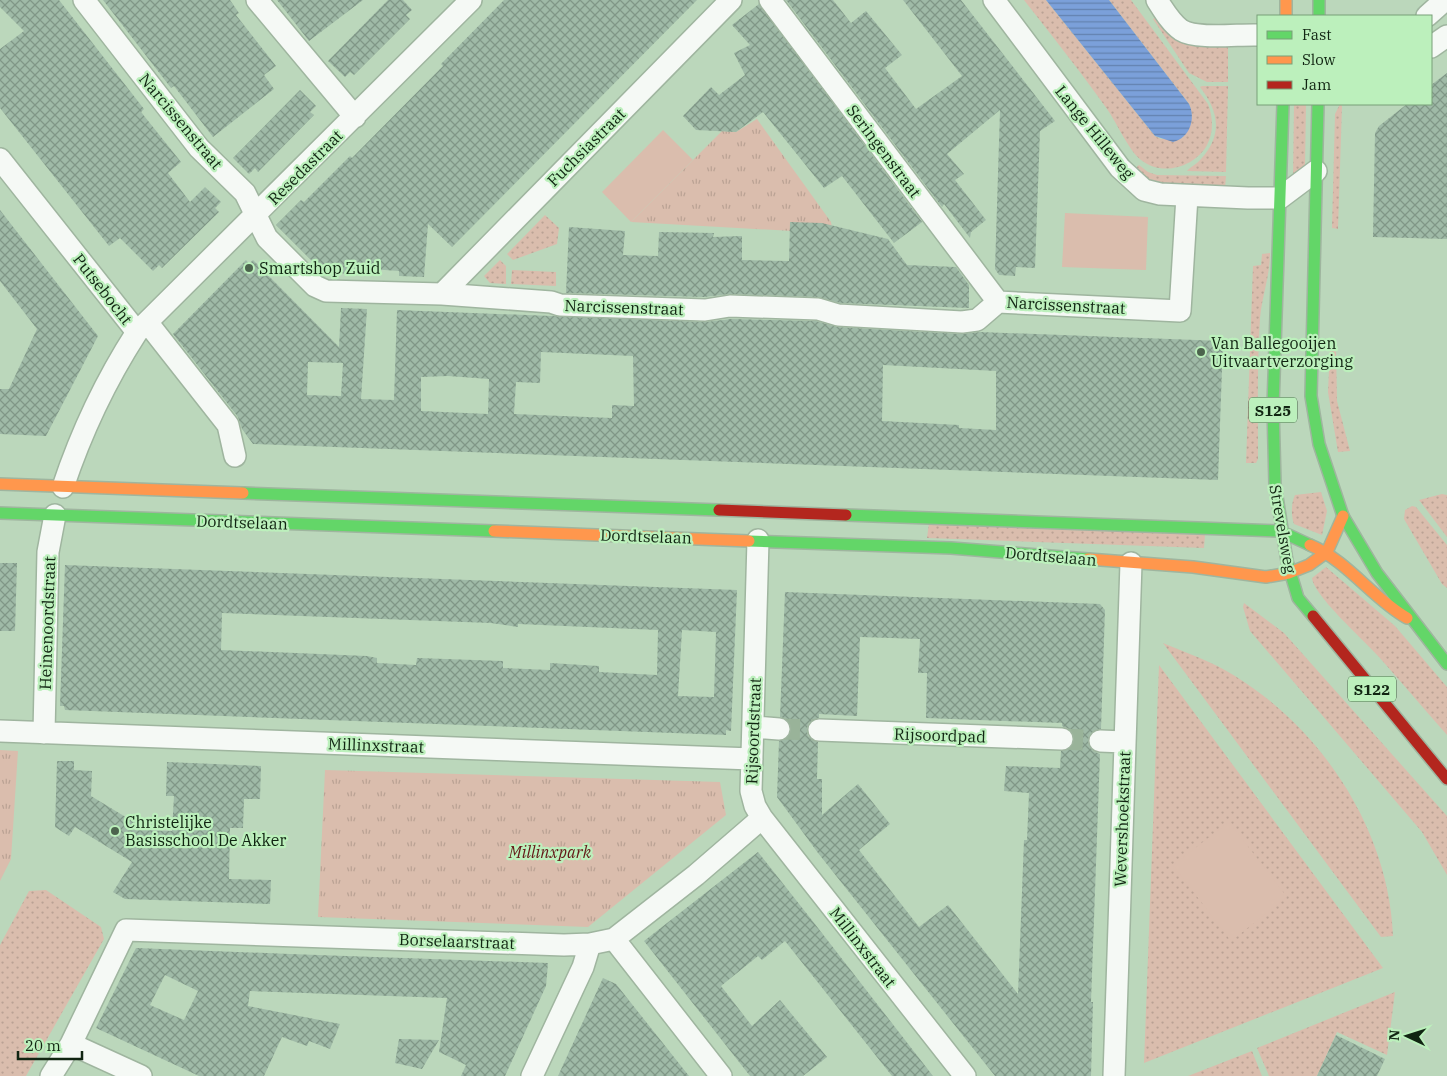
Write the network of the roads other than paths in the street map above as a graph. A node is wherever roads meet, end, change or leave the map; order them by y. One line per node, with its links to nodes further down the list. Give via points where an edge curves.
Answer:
1 (84, 0): 24 (street, Narcissenstraat, via 199,148 245,193)
2 (257, 0): 19 (street)
3 (731, 0): 25 (street, Fuchsiastraat)
4 (770, 0): 26 (street, Seringenstraat)
5 (994, 0): 22 (street, Lange Hilleweg, via 1120,168 1144,190)
6 (1157, 0): 14 (street, via 1173,24 1183,32)
7 (1286, 0): 11 (main road)
8 (1319, 0): 12 (main road)
9 (1445, 0): 13 (street)
10 (459, 4): 19 (street, Resedastraat)
11 (1286, 15)
12 (1319, 15)
13 (1428, 15)
14 (1257, 35)
15 (1447, 36): 16 (street)
16 (1432, 46)
17 (1283, 105): 23 (main road, Strevelsweg / S125)
18 (1318, 105): 21 (main road, S125)
19 (355, 117): 24 (street, Resedastraat)
20 (0, 159): 27 (street, Putsebocht)
21 (1316, 171): 23 (street); 34 (main road, S125, via 1311,396 1319,444)
22 (1187, 196): 23 (street, Lange Hilleweg); 26 (street, Narcissenstraat, via 1180,311)
23 (1280, 198): 30 (main road, Strevelsweg / S125, via 1273,399)
24 (256, 216): 25 (street, Narcissenstraat, via 267,238 315,286 326,291); 27 (street, Resedastraat)
25 (442, 294): 26 (street, Narcissenstraat, via 560,305 705,310 730,306 818,309 838,314 962,322 977,320)
26 (998, 302)
27 (142, 327): 28 (street, Putsebocht, via 228,425); 31 (street, Putsebocht, via 121,356 76,449)
28 (235, 456)
29 (0, 484): 31 (main road, Dordtselaan / S122)
30 (1274, 490): 32 (main road); 37 (main road, Strevelsweg / S125)
31 (59, 501): 33 (main road, Dordtselaan / S122); 36 (main road, Dordtselaan / S122); 38 (main road, Dordtselaan / S122); 50 (street, Heinenoordstraat, via 48,552)
32 (1266, 508)
33 (0, 513)
34 (1343, 516): 39 (main road); 44 (main road, S125)
35 (1258, 518): 36 (main road)
36 (1238, 529): 37 (main road, Dordtselaan / S122)
37 (1280, 531): 39 (main road, Dordtselaan / S122); 41 (main road, Strevelsweg / S125)
38 (758, 540): 40 (main road, Dordtselaan / S122, via 951,548); 46 (street, Rijsoordstraat)
39 (1327, 552): 41 (main road, Dordtselaan, via 1309,565); 44 (main road, Dordtselaan / S122, via 1393,610)
40 (1131, 563): 42 (main road, Dordtselaan / S122); 53 (street, Wevershoekstraat)
41 (1289, 573): 42 (main road, Dordtselaan, via 1266,576); 43 (main road, Strevelsweg / S125)
42 (1236, 574): 43 (main road, Dordtselaan / S122)
43 (1298, 598): 55 (main road, Strevelsweg / S122)
44 (1411, 620): 45 (main road, S122)
45 (1447, 664)
46 (754, 727): 47 (street); 54 (street, Rijsoordstraat)
47 (779, 729)
48 (819, 730): 51 (street, Rijsoordpad)
49 (0, 731): 50 (street, Millinxstraat)
50 (44, 733): 54 (street, Millinxstraat)
51 (1062, 739)
52 (1100, 741): 53 (street)
53 (1124, 742): 65 (street, Wevershoekstraat)
54 (752, 758): 56 (street, Rijsoordstraat, via 751,791)
55 (1447, 779)
56 (762, 818): 57 (street); 64 (street, Millinxstraat)
57 (614, 939): 58 (street, Borselaarstraat); 63 (street)
58 (590, 944): 59 (street, Borselaarstraat, via 126,930); 62 (street)
59 (71, 1044): 60 (street); 61 (street)
60 (52, 1076)
61 (141, 1076)
62 (532, 1076)
63 (721, 1076)
64 (964, 1076)
65 (1114, 1076)

